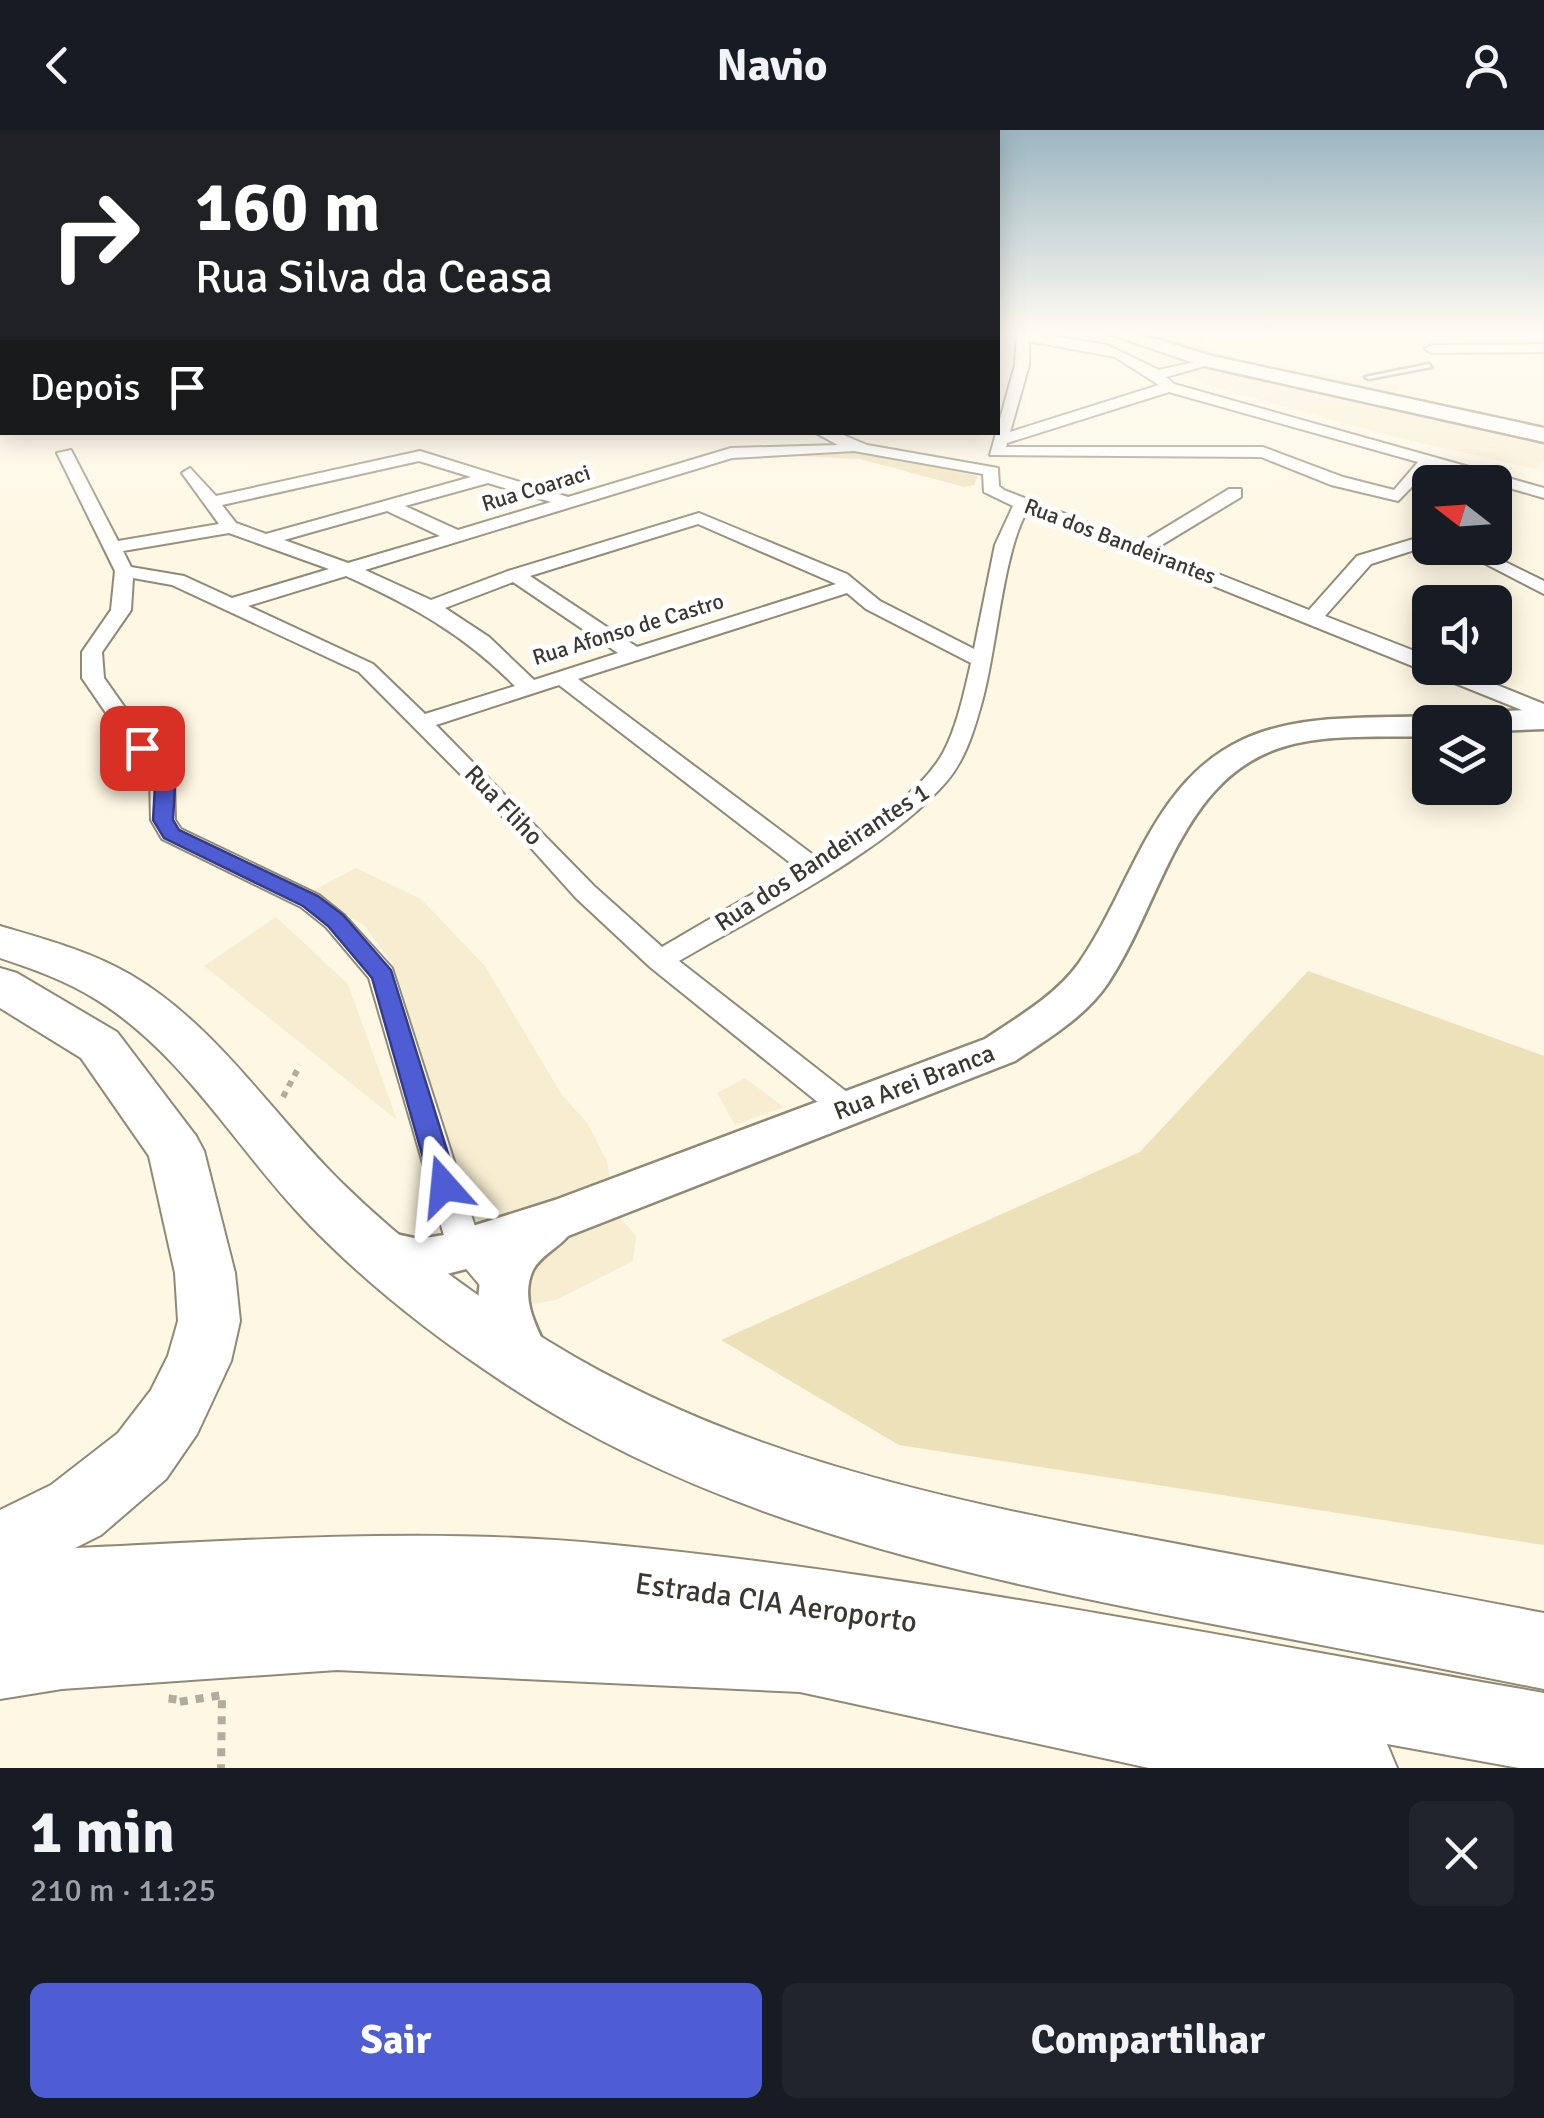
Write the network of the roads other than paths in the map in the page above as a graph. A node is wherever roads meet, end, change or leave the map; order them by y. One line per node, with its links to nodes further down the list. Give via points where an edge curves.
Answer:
1 (1008, 406): 9 (street)
2 (1107, 406): 9 (street)
3 (1245, 406): 10 (street)
4 (1414, 406): 6 (main road)
5 (828, 435): 7 (street)
6 (1544, 435)
7 (863, 449): 9 (street); 18 (street, Rua Coaraci, via 742,451)
8 (65, 452): 25 (street)
9 (997, 454): 10 (street, via 1260,452 1395,496); 19 (street, Rua dos Bandeirantes, via 990,488)
10 (1428, 461): 13 (street)
11 (190, 474): 17 (street)
12 (494, 476): 17 (street, via 428,456 407,457); 18 (street); 20 (street)
13 (1519, 486): 14 (street); 15 (street)
14 (1512, 492)
15 (1544, 492)
16 (1235, 493): 26 (street)
17 (212, 502): 21 (street)
18 (566, 502): 22 (street, Rua Coaraci)
19 (1022, 504): 26 (street, Rua dos Bandeirantes); 38 (street, Rua dos Bandeirantes 1, via 1004,534)
20 (388, 505): 22 (street); 23 (street)
21 (230, 526): 23 (street); 25 (street)
22 (456, 536): 28 (street, Rua Coaraci)
23 (264, 540): 28 (street)
24 (1412, 545): 35 (street, via 1364,560)
25 (111, 548): 29 (street)
26 (1143, 550): 35 (street, Rua dos Bandeirantes)
27 (1498, 565): 32 (street)
28 (346, 569): 33 (street, Rua Coaraci); 34 (street)
29 (124, 571): 33 (street, Rua Fliho, via 171,578); 52 (street, via 121,610 92,652 93,678 162,777 166,827 310,901 336,920 382,975)
30 (515, 575): 31 (street, via 699,518); 34 (street); 36 (street)
31 (849, 586): 36 (street, Rua Afonso de Castro); 38 (street)
32 (1544, 588)
33 (226, 606): 44 (street, Rua Fliho, via 346,656)
34 (430, 607): 41 (street, via 482,641)
35 (1315, 616): 37 (street, Rua dos Bandeirantes)
36 (632, 652): 39 (street, Rua Afonso de Castro)
37 (1412, 656)
38 (980, 660): 46 (street, Rua dos Bandeirantes 1, via 941,778)
39 (559, 675): 41 (street, Rua Afonso de Castro); 46 (street)
40 (1476, 685): 42 (street)
41 (528, 686): 44 (street, Rua Afonso de Castro)
42 (1544, 716): 43 (main road)
43 (1512, 719)
44 (423, 722): 48 (street, Rua Fliho, via 585,892)
45 (1412, 728): 50 (main road, Rua Arei Branca, via 1276,740 1226,764 1201,784 1093,974 1058,1012 1000,1050)
46 (812, 868): 48 (street, Rua dos Bandeirantes 1)
47 (0, 942): 53 (highway, via 63,963 128,996 184,1047 324,1202)
48 (660, 960): 50 (street, Rua Fliho)
49 (0, 986): 56 (highway, via 99,1045 176,1150 204,1272 208,1321 199,1362 142,1456 76,1510)
50 (846, 1108): 51 (main road, Rua Arei Branca)
51 (564, 1217): 52 (main road, Rua Arei Branca); 54 (main road, Rua Arei Branca, via 532,1235)
52 (464, 1246): 53 (main road, Rua Arei Branca, via 420,1260); 54 (street)
53 (381, 1252): 55 (highway)
54 (500, 1284): 55 (main road, via 514,1343)
55 (528, 1363): 58 (highway, via 662,1440 744,1475 963,1539)
56 (0, 1548)
57 (0, 1594): 60 (highway, Estrada CIA Aeroporto, via 65,1585 364,1572 600,1580 860,1611)
58 (1544, 1651)
59 (0, 1662): 61 (highway, Estrada CIA Aeroporto, via 337,1632 800,1654)
60 (1544, 1733)
61 (1357, 1768)

